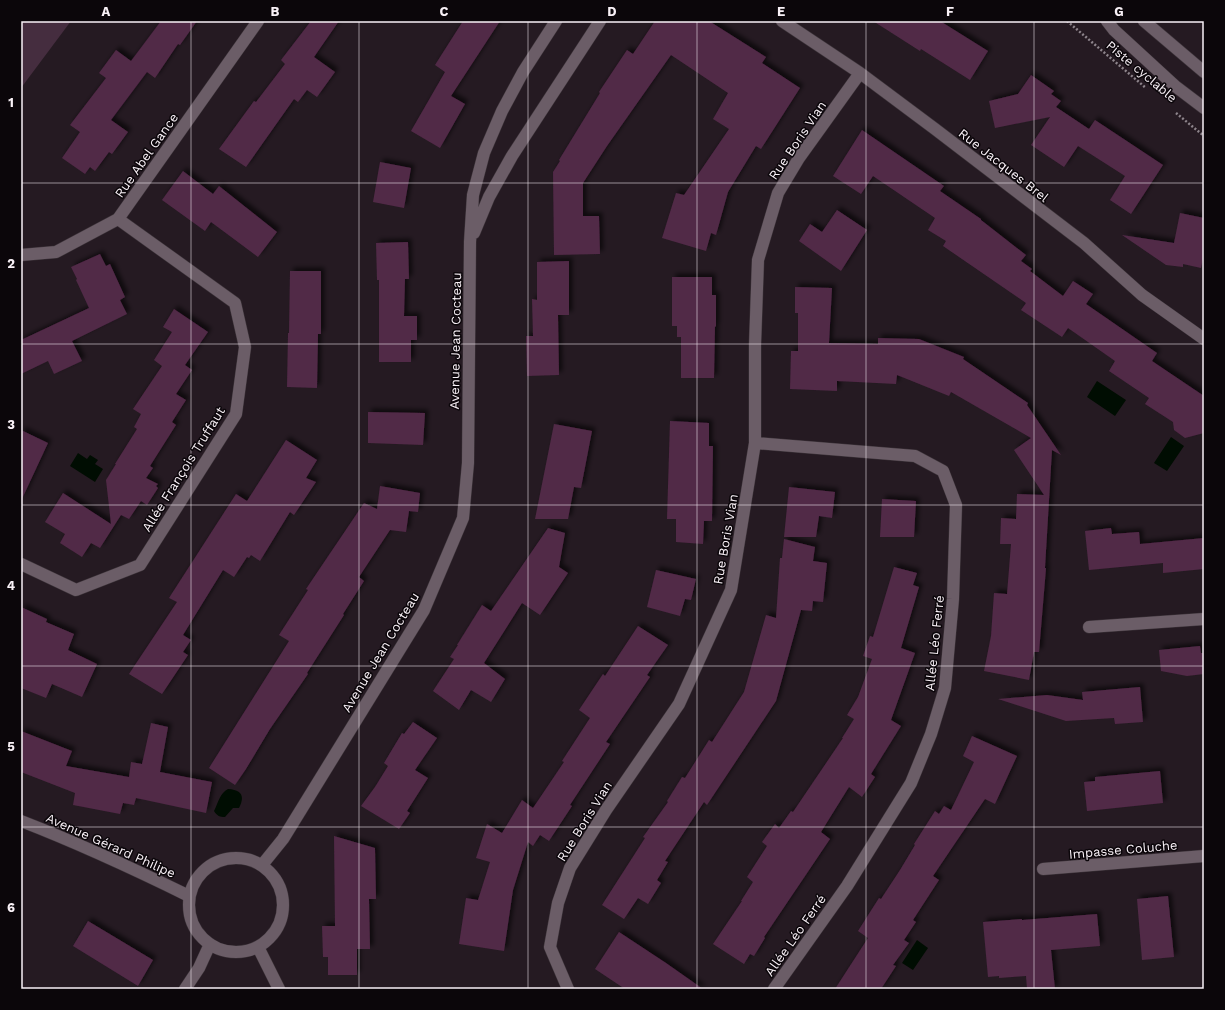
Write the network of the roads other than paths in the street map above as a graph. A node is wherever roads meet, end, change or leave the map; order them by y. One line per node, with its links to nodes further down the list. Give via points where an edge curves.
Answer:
1 (258, 21): 10 (street, Rue Abel Gance)
2 (556, 21): 11 (street, Avenue Jean Cocteau, via 502,111 484,153 474,195)
3 (600, 21): 11 (street, Avenue Jean Cocteau, via 512,156 489,197)
4 (782, 21): 8 (street, Rue Jacques Brel)
5 (1107, 21): 9 (street, via 1175,86)
6 (1144, 21): 7 (street)
7 (1204, 72)
8 (860, 73): 13 (street, Rue Jacques Brel, via 1084,243 1142,295); 14 (street, Rue Boris Vian, via 799,158 778,193 758,260)
9 (1204, 108)
10 (118, 219): 12 (street, Rue Abel Gance, via 56,252); 15 (street, Allée François Truffaut, via 235,303 245,347 236,414 140,566 76,590)
11 (470, 242): 20 (street, Avenue Jean Cocteau, via 468,463 463,518 424,610 283,839)
12 (21, 255)
13 (1204, 339)
14 (754, 443): 27 (street, Rue Boris Vian, via 731,590 679,704 606,810 570,868 558,903 550,947); 28 (street, Allée Léo Ferré, via 915,456 943,471 956,505 953,599 945,688 931,734 903,796 847,886)
15 (21, 564)
16 (1204, 618): 17 (street)
17 (1089, 627)
18 (21, 821): 22 (street, Avenue Gérard Philipe, via 134,869)
19 (1204, 856): 21 (street, Impasse Coluche)
20 (262, 865): 22 (street, via 248,859 232,857 217,861 204,869 194,881); 24 (street, via 274,876 282,891 284,907 280,923 271,937)
21 (1043, 869)
22 (189, 896): 23 (street, via 188,910 192,924 199,935)
23 (210, 944): 24 (street, via 221,950 234,952); 25 (street, via 199,968)
24 (258, 947): 26 (street)
25 (185, 989)
26 (279, 989)
27 (568, 989)
28 (774, 989)

